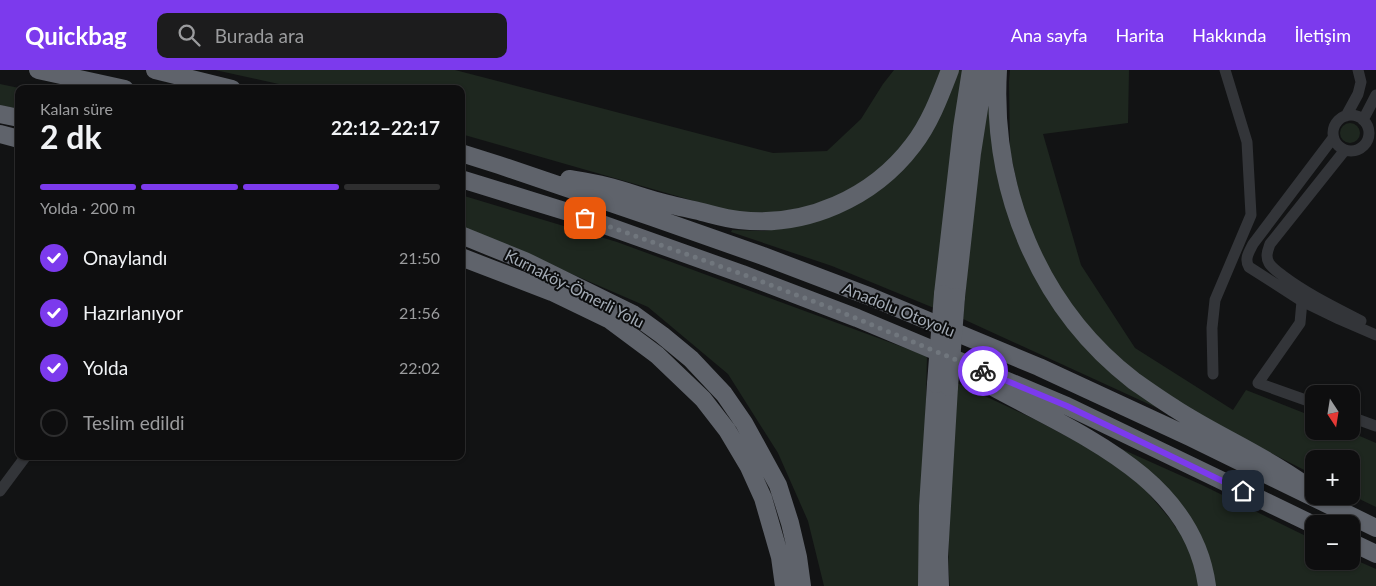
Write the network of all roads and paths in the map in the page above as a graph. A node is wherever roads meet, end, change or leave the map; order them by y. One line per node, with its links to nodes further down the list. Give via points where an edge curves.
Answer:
1 (38, 70): 9 (highway)
2 (155, 70): 10 (highway)
3 (950, 70): 21 (highway, via 924,128 895,165 853,198 811,214 772,221 739,220 607,186)
4 (971, 70): 28 (highway, via 962,128)
5 (985, 70): 28 (highway)
6 (998, 70): 39 (highway, via 1000,138 1013,204 1043,274 1073,320 1134,380 1176,409)
7 (1225, 70): 33 (street, via 1247,142 1251,215 1215,300)
8 (1358, 70): 13 (street, via 1361,82 1358,94)
9 (107, 85)
10 (216, 85)
11 (1376, 95): 15 (street)
12 (0, 114): 14 (highway)
13 (1346, 116): 15 (street); 18 (street, via 1334,127)
14 (15, 117)
15 (1363, 120): 19 (street, via 1369,131 1366,142 1357,150)
16 (0, 134): 17 (highway)
17 (15, 137)
18 (1333, 138): 19 (street); 24 (street)
19 (1345, 150): 26 (street, via 1270,244)
20 (465, 154): 21 (highway, Anadolu Otoyolu)
21 (499, 165): 42 (highway, Anadolu Otoyolu, via 680,226 871,297 1039,367)
22 (465, 180): 32 (highway, Anadolu Otoyolu, via 568,212 742,274)
23 (465, 237): 48 (highway, Kurnaköy-Ömerli Yolu, via 525,261 633,314 691,359 724,394 778,485 790,523)
24 (1248, 253): 26 (street, via 1259,250); 27 (street, via 1247,264)
25 (465, 259): 47 (highway, Kurnaköy-Ömerli Yolu, via 552,292 610,320 658,355 703,399 727,430 763,498 780,557)
26 (1268, 259): 27 (street, via 1267,266); 30 (street, via 1274,268 1296,285)
27 (1257, 271): 29 (street)
28 (949, 295): 34 (highway, bridge)
29 (1302, 301): 31 (street); 35 (street, via 1300,323 1258,383)
30 (1376, 328)
31 (1376, 335)
32 (914, 343): 43 (highway, Anadolu Otoyolu, via 1067,406); 51 (highway, via 1099,445 1136,470 1179,514 1198,552)
33 (1213, 374)
34 (942, 386): 49 (highway, via 928,514); 50 (highway)
35 (1305, 400)
36 (1360, 420): 37 (street)
37 (1376, 426)
38 (23, 460): 40 (street)
39 (1305, 485)
40 (0, 491)
41 (1333, 505): 42 (highway)
42 (1344, 513): 44 (highway, Anadolu Otoyolu)
43 (1305, 521)
44 (1376, 528)
45 (1360, 546): 46 (highway)
46 (1376, 554)
47 (784, 586)
48 (802, 586)
49 (927, 586)
50 (940, 586)
51 (1207, 586)

